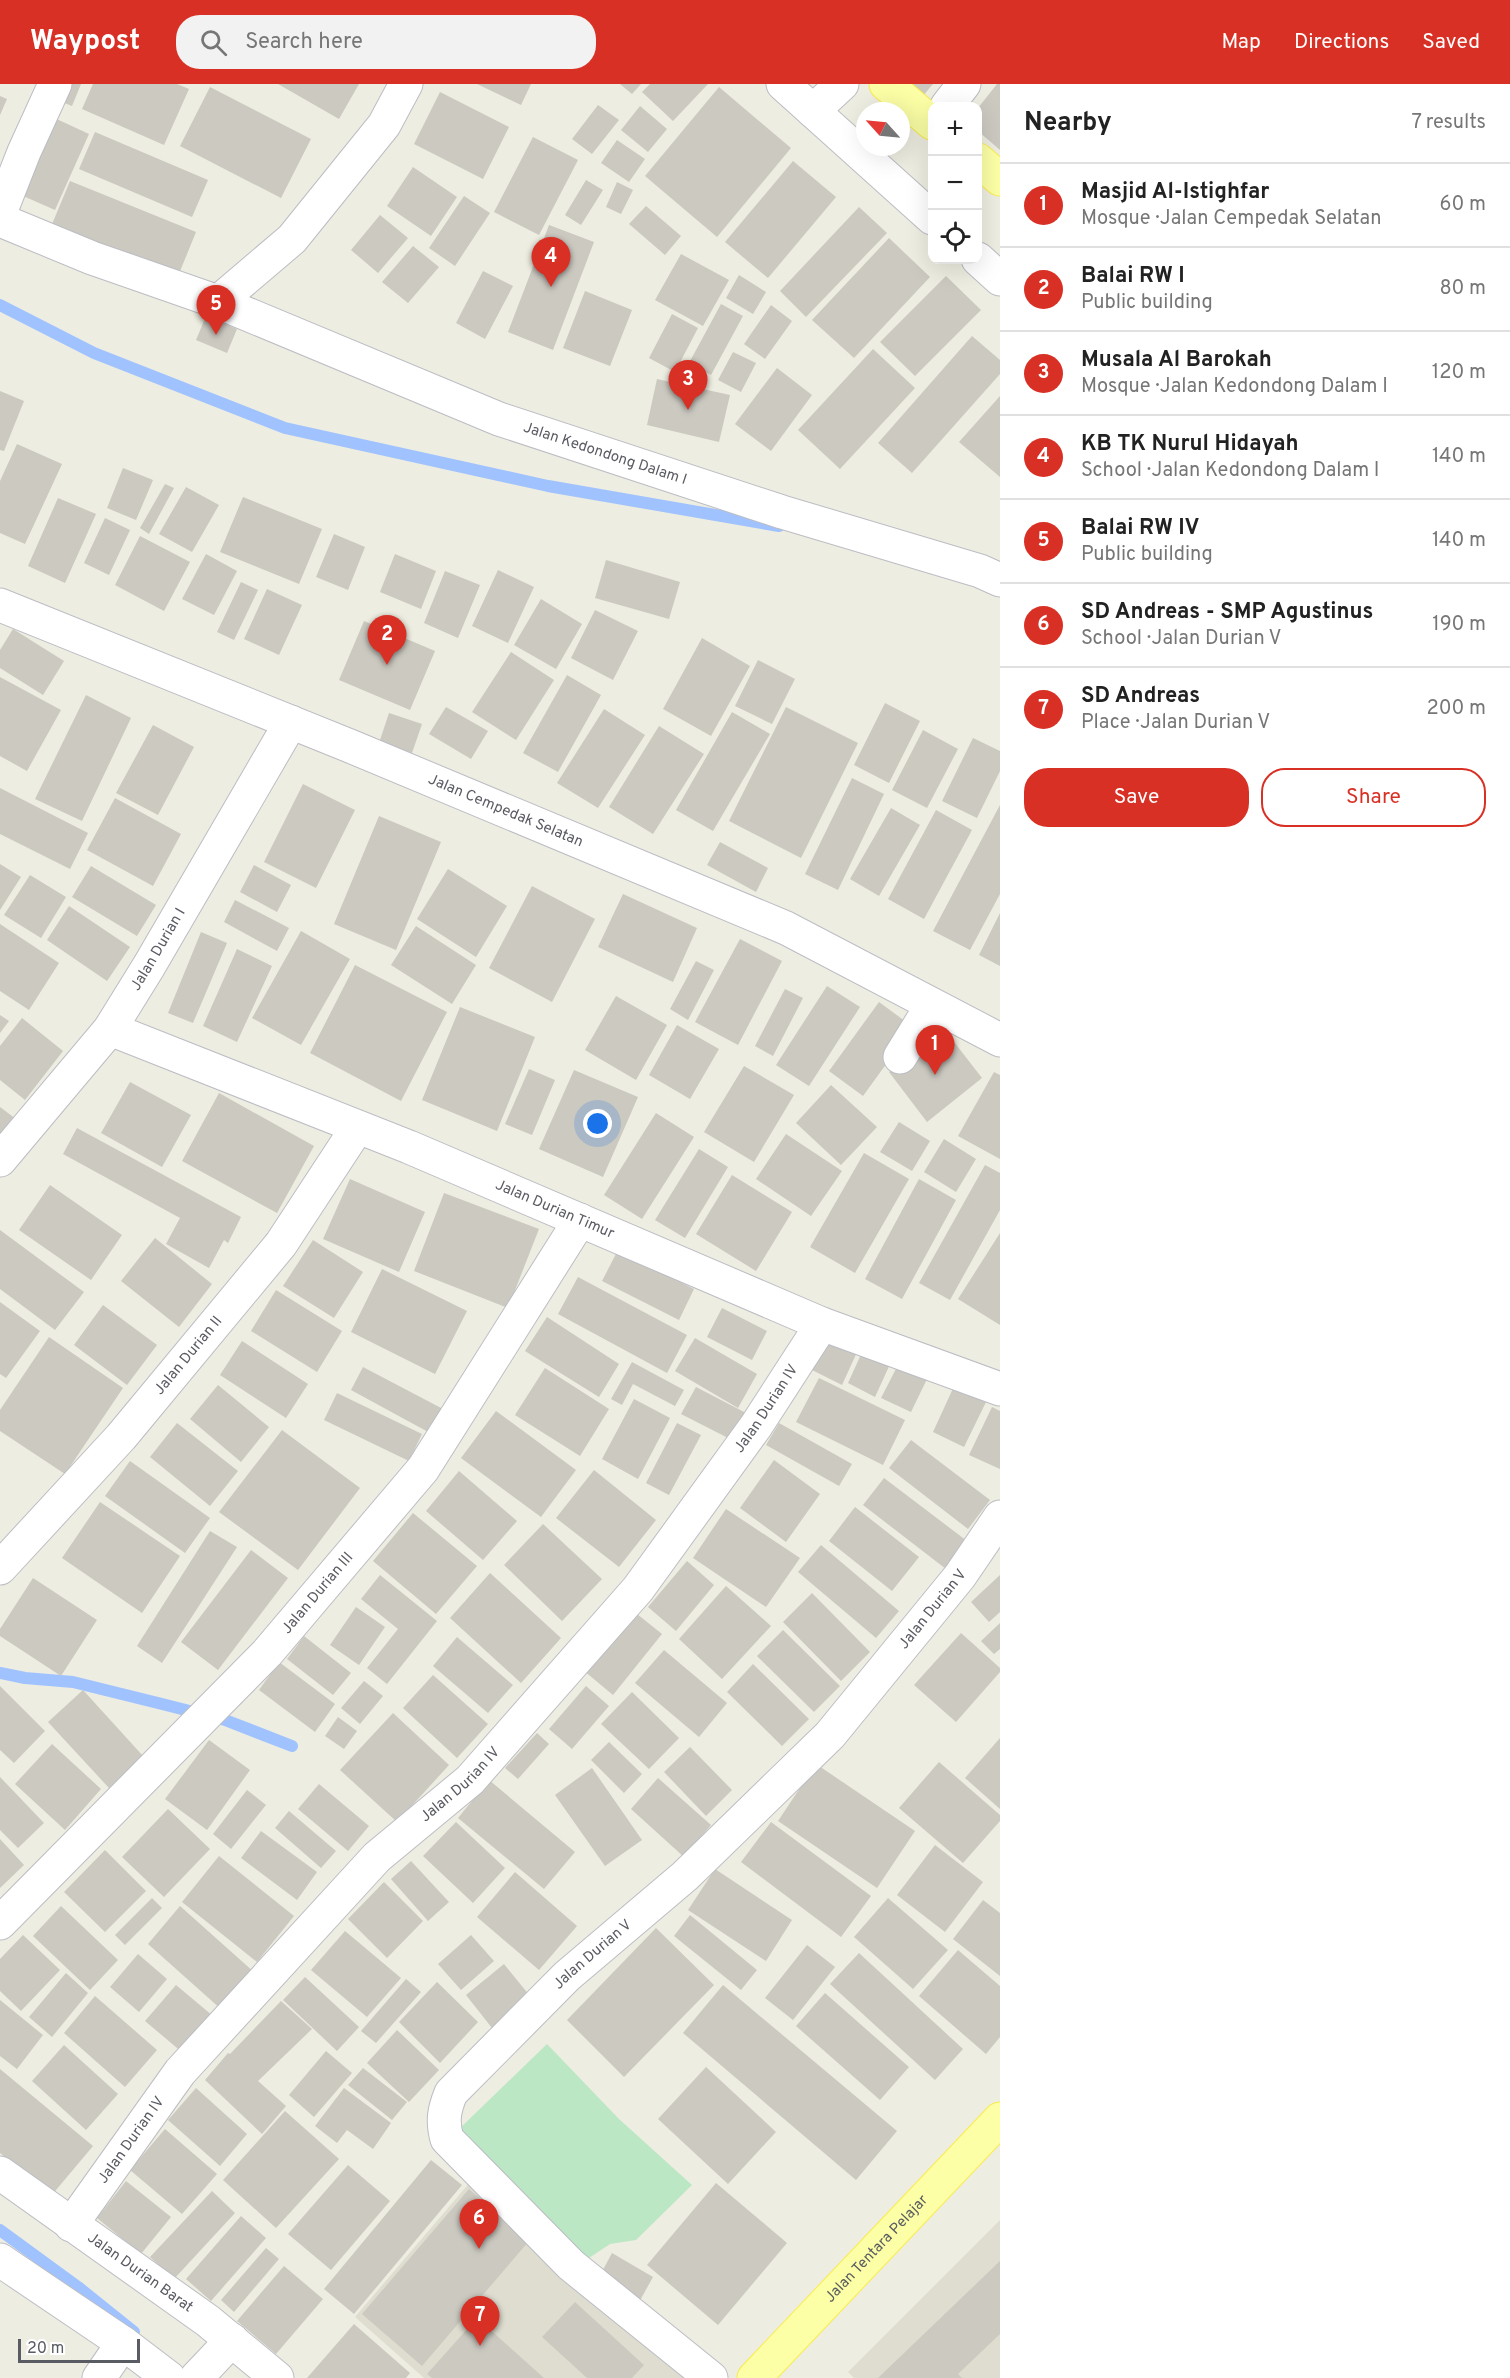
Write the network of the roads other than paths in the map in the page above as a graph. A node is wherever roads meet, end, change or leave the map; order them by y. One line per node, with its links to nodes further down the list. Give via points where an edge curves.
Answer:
1 (55, 84): 12 (street)
2 (406, 84): 17 (street, via 384,125 292,239)
3 (783, 84): 8 (street)
4 (842, 84): 8 (street)
5 (886, 84): 9 (main road)
6 (964, 84): 7 (street)
7 (950, 102)
8 (813, 111): 13 (street)
9 (928, 119)
10 (982, 163): 11 (main road)
11 (1000, 179)
12 (0, 213)
13 (928, 214)
14 (0, 220): 17 (street, Jalan Kedondong Dalam I, via 92,258)
15 (982, 263): 16 (street)
16 (1000, 279)
17 (218, 302): 18 (street, Jalan Kedondong Dalam I, via 499,419)
18 (1000, 580)
19 (0, 605): 20 (street, Jalan Cempedak Selatan)
20 (291, 722): 21 (street, Jalan Cempedak Selatan, via 786,928); 22 (street, Jalan Durian I)
21 (932, 1005): 23 (street, Jalan Cempedak Selatan); 24 (street)
22 (110, 1029): 25 (street, Jalan Durian Timur); 26 (street, Jalan Durian I)
23 (1000, 1040)
24 (900, 1057)
25 (357, 1128): 27 (street, Jalan Durian Timur); 31 (street, Jalan Durian II, via 281,1244 121,1437)
26 (0, 1160)
27 (580, 1220): 28 (street, Jalan Durian Timur); 32 (street, Jalan Durian III, via 423,1468 267,1653)
28 (822, 1323): 29 (street, Jalan Durian Timur); 35 (street, Jalan Durian IV, via 756,1426 638,1589 470,1780 377,1857 180,2072)
29 (1000, 1389)
30 (1000, 1517): 43 (street, Jalan Durian V, via 960,1576 830,1734 685,1876 567,1976 452,2093 445,2109 447,2139 522,2215 572,2265)
31 (0, 1568)
32 (0, 1923)
33 (1000, 2119): 44 (main road, Jalan Tentara Pelajar)
34 (0, 2173): 35 (street, Jalan Durian Barat)
35 (72, 2225): 38 (street, Jalan Durian Barat, via 208,2321)
36 (0, 2260): 37 (street)
37 (123, 2343): 39 (street); 40 (street)
38 (228, 2344): 41 (street); 42 (street, Jalan Durian Barat)
39 (99, 2378)
40 (169, 2378)
41 (196, 2378)
42 (277, 2378)
43 (711, 2378)
44 (754, 2378)

